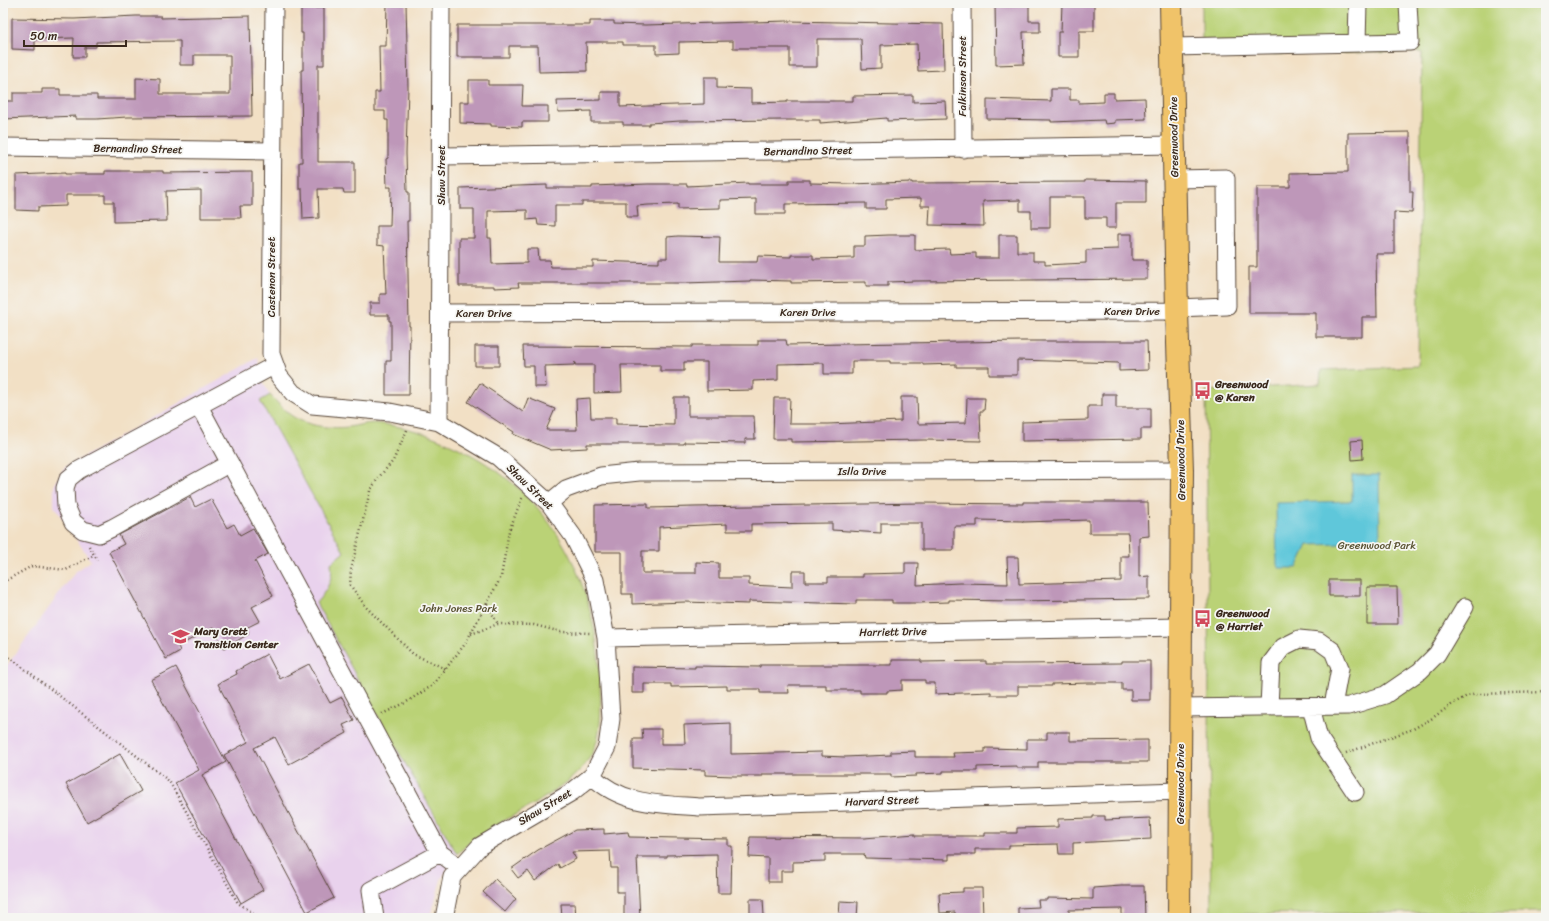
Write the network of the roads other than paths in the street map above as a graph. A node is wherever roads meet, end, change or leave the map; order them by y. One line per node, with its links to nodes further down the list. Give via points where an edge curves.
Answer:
1 (274, 3): 12 (street, Castenon Street)
2 (441, 3): 13 (street, Shaw Street)
3 (962, 3): 11 (street, Falkinson Street)
4 (1171, 3): 8 (main road, Greenwood Drive)
5 (1358, 3): 7 (street)
6 (1408, 3): 7 (street, via 1410,42)
7 (1357, 43): 8 (street)
8 (1172, 47): 9 (main road, Greenwood Drive)
9 (1175, 145): 11 (street, Bernandino Street); 14 (main road, Greenwood Drive)
10 (3, 147): 12 (street, Bernandino Street)
11 (963, 149): 13 (street, Bernandino Street)
12 (273, 151): 17 (street, Castenon Street, via 271,354)
13 (442, 156): 16 (street, Shaw Street)
14 (1175, 179): 15 (main road, Greenwood Drive); 15 (street, Karen Drive, via 1226,178 1227,306)
15 (1177, 309): 16 (street, Karen Drive); 21 (main road, Greenwood Drive)
16 (440, 313): 19 (street, Shaw Street)
17 (275, 365): 18 (street); 19 (street, Castenon Street, via 278,376 293,393 312,405 390,412)
18 (199, 406): 20 (street); 20 (street, via 79,470 68,479 64,488 66,506 72,522 83,530 99,534)
19 (439, 422): 22 (street, Shaw Street, via 498,456)
20 (230, 462): 33 (street)
21 (1182, 470): 22 (street, Islla Drive, via 639,472 601,476 566,489); 24 (main road, Greenwood Drive)
22 (549, 503): 25 (street, Shaw Street, via 573,536 594,580)
23 (1465, 607): 26 (street, via 1437,654 1420,671 1385,695 1349,706)
24 (1180, 627): 25 (street, Harriett Drive); 29 (main road, Greenwood Drive)
25 (605, 632): 30 (street, Shaw Street, via 611,719 607,747)
26 (1333, 706): 27 (street, via 1340,668 1333,651 1319,641 1299,639 1283,647 1271,663); 28 (street)
27 (1269, 707): 28 (street); 29 (street)
28 (1311, 707): 32 (street, via 1320,738 1332,761)
29 (1180, 708): 31 (main road, Greenwood Drive)
30 (592, 776): 31 (street, Harvard Street, via 604,787 644,803 699,807); 34 (street, Shaw Street, via 572,792 480,846)
31 (1180, 791): 37 (main road, Greenwood Drive)
32 (1355, 792)
33 (440, 853): 34 (street); 35 (street, via 371,890)
34 (460, 868): 36 (street, Shaw Street, via 452,877)
35 (375, 918)
36 (444, 918)
37 (1179, 918)

